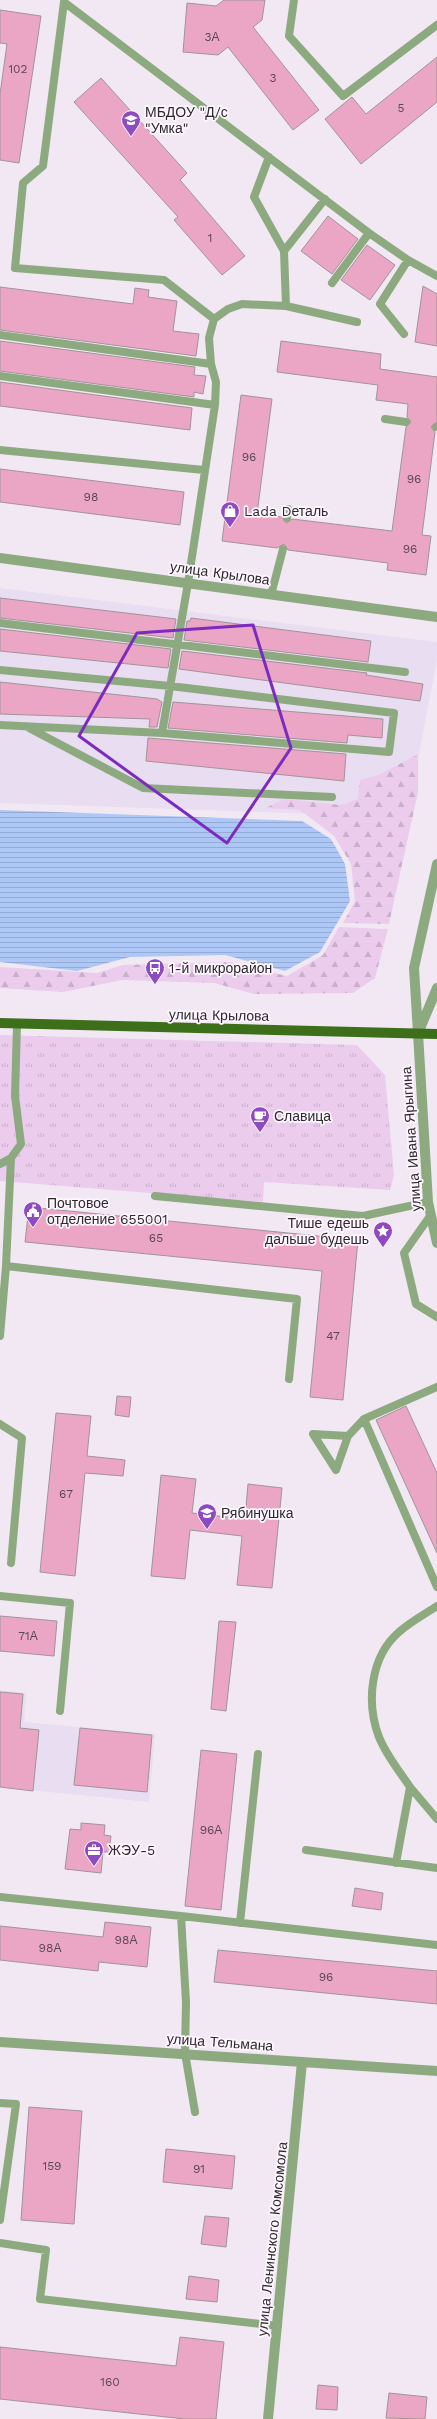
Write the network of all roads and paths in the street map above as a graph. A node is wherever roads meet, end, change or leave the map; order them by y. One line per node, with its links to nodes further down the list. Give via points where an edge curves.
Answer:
1 (294, 0): 3 (lane, via 289,36 343,96)
2 (62, 1): 4 (lane); 12 (lane, via 43,166 23,184 16,268 164,280)
3 (437, 25)
4 (269, 158): 5 (lane); 7 (lane, via 254,197)
5 (325, 199): 6 (lane); 7 (lane)
6 (369, 233): 8 (lane); 10 (lane)
7 (284, 251): 11 (lane)
8 (408, 260): 9 (lane); 14 (lane, via 380,304)
9 (437, 276)
10 (332, 283)
11 (286, 306): 12 (lane, via 242,304 228,309); 13 (lane)
12 (214, 319): 16 (lane, via 209,338)
13 (357, 322)
14 (404, 334)
15 (0, 335): 16 (lane)
16 (211, 364): 18 (lane, via 216,382)
17 (0, 376): 18 (lane)
18 (216, 405): 22 (lane)
19 (386, 419): 20 (lane)
20 (406, 422)
21 (0, 450): 22 (lane)
22 (204, 470): 25 (lane)
23 (283, 549): 26 (lane)
24 (0, 558): 25 (street, улица Крылова)
25 (188, 583): 26 (street, улица Крылова); 29 (lane)
26 (271, 594): 27 (street, улица Крылова)
27 (437, 618)
28 (0, 623): 29 (lane)
29 (177, 644): 31 (lane); 32 (lane)
30 (0, 670): 32 (lane)
31 (405, 672)
32 (170, 686): 35 (lane); 35 (lane, via 394,713 389,752)
33 (0, 725): 34 (lane)
34 (27, 726): 35 (lane); 36 (lane, via 143,788)
35 (162, 733)
36 (332, 797)
37 (437, 864): 41 (street, улица Ивана Ярыгина, via 414,968)
38 (437, 988): 41 (street)
39 (0, 1024): 40 (main road, улица Крылова)
40 (17, 1024): 41 (main road, улица Крылова); 43 (lane, via 15,1096 21,1144)
41 (418, 1033): 42 (main road, улица Крылова); 46 (street, улица Ивана Ярыгина)
42 (437, 1034)
43 (11, 1158): 44 (lane); 49 (lane)
44 (0, 1164)
45 (155, 1196): 46 (lane, via 362,1216)
46 (428, 1202): 47 (street, улица Ивана Ярыгина)
47 (430, 1216): 48 (street, улица Ивана Ярыгина); 50 (lane, via 404,1253 416,1304)
48 (437, 1242)
49 (6, 1266): 51 (lane); 52 (lane, via 297,1299)
50 (437, 1317)
51 (0, 1336)
52 (289, 1379)
53 (437, 1387): 54 (lane)
54 (364, 1420): 56 (lane); 58 (lane)
55 (0, 1424): 57 (lane, via 22,1438)
56 (348, 1436): 56 (lane, via 313,1434 336,1470 341,1456)
57 (11, 1563)
58 (437, 1587)
59 (0, 1596): 61 (lane, via 70,1603)
60 (437, 1606): 63 (lane, via 398,1632 381,1653 372,1684 373,1709 379,1738)
61 (60, 1711)
62 (258, 1754): 70 (lane)
63 (410, 1787): 64 (lane); 66 (lane)
64 (437, 1819)
65 (306, 1850): 66 (lane)
66 (396, 1863): 67 (lane)
67 (437, 1868)
68 (0, 1897): 69 (lane)
69 (181, 1916): 70 (lane); 73 (lane, via 186,2002)
70 (240, 1923): 71 (lane)
71 (437, 1945)
72 (0, 2042): 73 (street, улица Тельмана)
73 (185, 2053): 74 (street, улица Тельмана); 77 (lane)
74 (302, 2062): 75 (street, улица Тельмана); 80 (street, улица Ленинского Комсомола)
75 (437, 2071)
76 (0, 2103): 78 (lane, via 16,2104)
77 (195, 2112)
78 (0, 2220)
79 (0, 2243): 80 (lane, via 46,2250 40,2299)
80 (278, 2326): 81 (street, улица Ленинского Комсомола)
81 (268, 2419)

